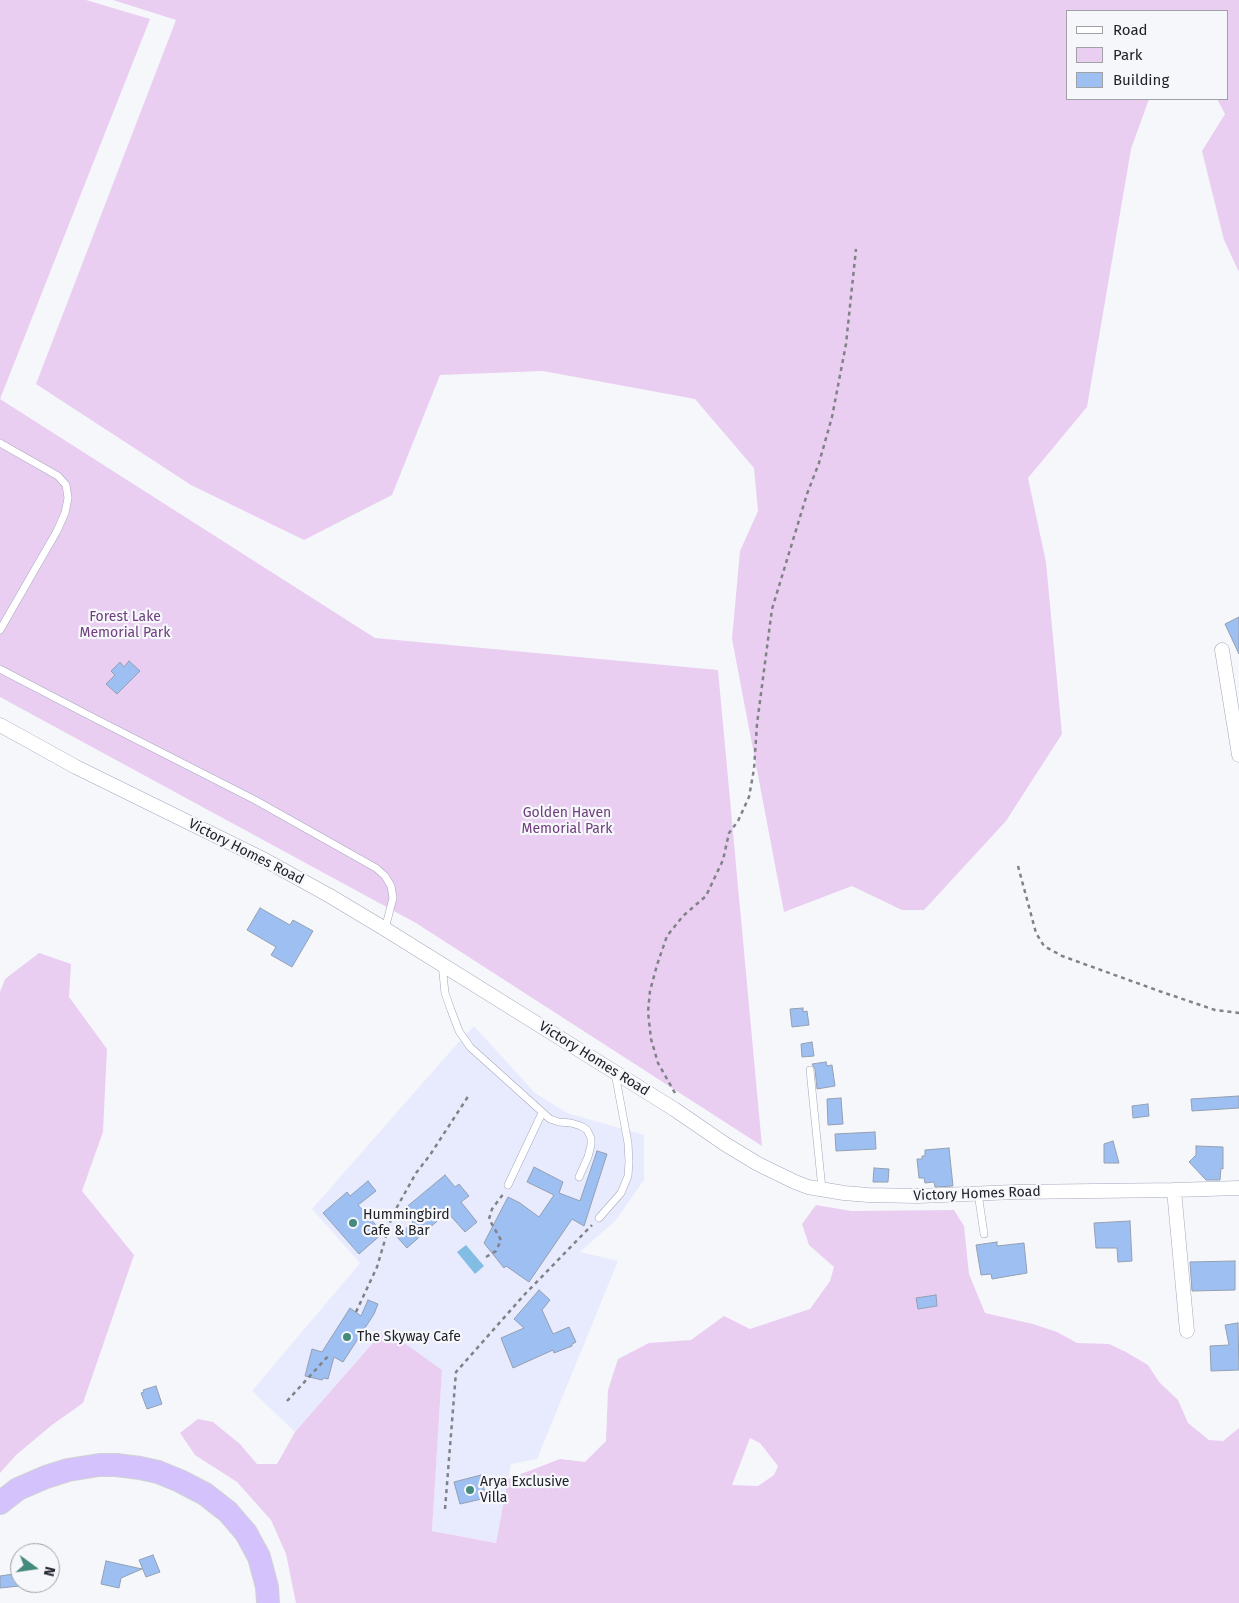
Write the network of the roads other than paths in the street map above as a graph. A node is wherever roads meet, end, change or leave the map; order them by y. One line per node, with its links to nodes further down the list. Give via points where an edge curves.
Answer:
1 (0, 443): 2 (lane, via 58,476 66,485 68,498 57,531)
2 (0, 630)
3 (1222, 650): 6 (street)
4 (0, 669): 7 (lane, via 254,800 376,868 392,886 393,898)
5 (0, 724): 7 (street, Victory Homes Road, via 76,767 265,860)
6 (1239, 756)
7 (385, 929): 8 (street, Victory Homes Road)
8 (442, 964): 10 (street, Victory Homes Road); 11 (lane, via 445,993 459,1030 470,1047)
9 (810, 1070): 15 (lane)
10 (615, 1073): 15 (street, Victory Homes Road, via 758,1164 795,1182); 18 (lane, via 628,1144 628,1176 621,1193)
11 (542, 1112): 12 (lane, via 550,1118 587,1130 591,1145); 13 (lane)
12 (579, 1177)
13 (508, 1185)
14 (1239, 1188): 16 (street, Victory Homes Road)
15 (822, 1190): 17 (street, Victory Homes Road, via 918,1196)
16 (1174, 1190): 17 (street, Victory Homes Road); 20 (street)
17 (978, 1193): 19 (lane)
18 (599, 1218)
19 (984, 1234)
20 (1187, 1331)
21 (0, 1503): 22 (highway, via 46,1477 99,1465 140,1468 173,1478 205,1494 228,1512 246,1533 259,1557)
22 (268, 1603)

